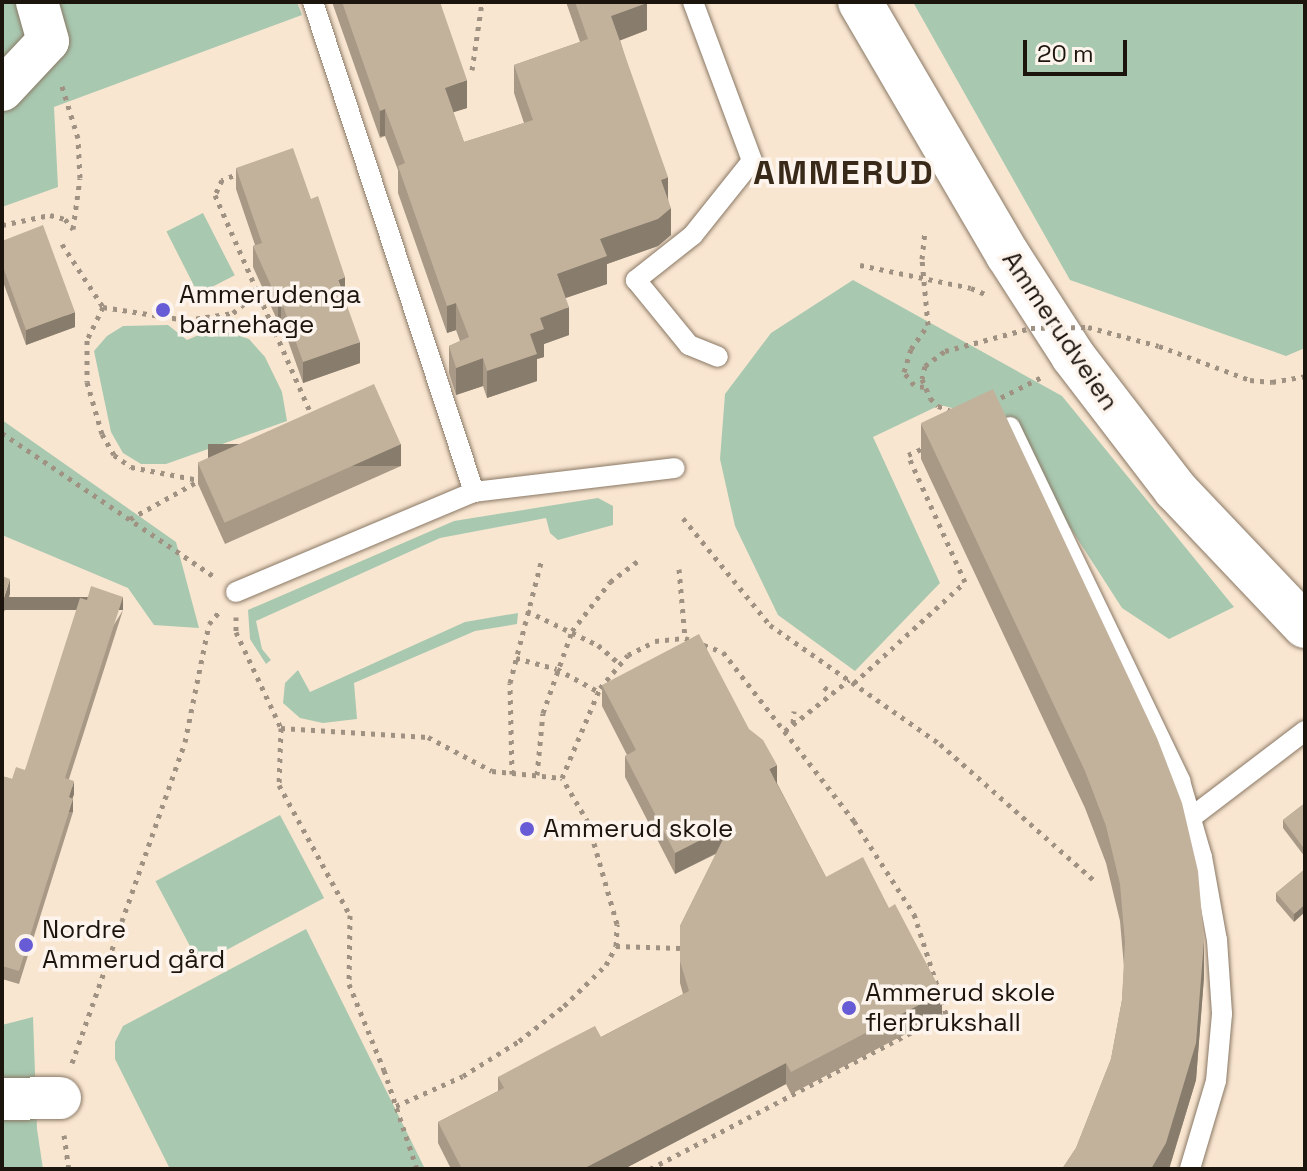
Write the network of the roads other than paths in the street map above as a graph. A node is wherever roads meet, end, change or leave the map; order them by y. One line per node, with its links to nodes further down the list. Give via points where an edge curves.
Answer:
1 (37, 2): 5 (street, via 48,41)
2 (313, 2): 9 (lane)
3 (693, 2): 6 (lane, via 752,161 693,235 636,280 689,345)
4 (860, 2): 11 (street, Ammerudveien, via 1073,356 1183,498)
5 (2, 90)
6 (718, 357)
7 (1010, 427): 13 (lane, via 1141,694)
8 (675, 468): 9 (lane)
9 (474, 492): 10 (lane)
10 (236, 592)
11 (1305, 626)
12 (1305, 731): 13 (lane)
13 (1192, 817): 16 (lane, via 1217,940 1222,1014 1216,1081)
14 (60, 1098): 15 (street)
15 (2, 1099)
16 (1190, 1169)

